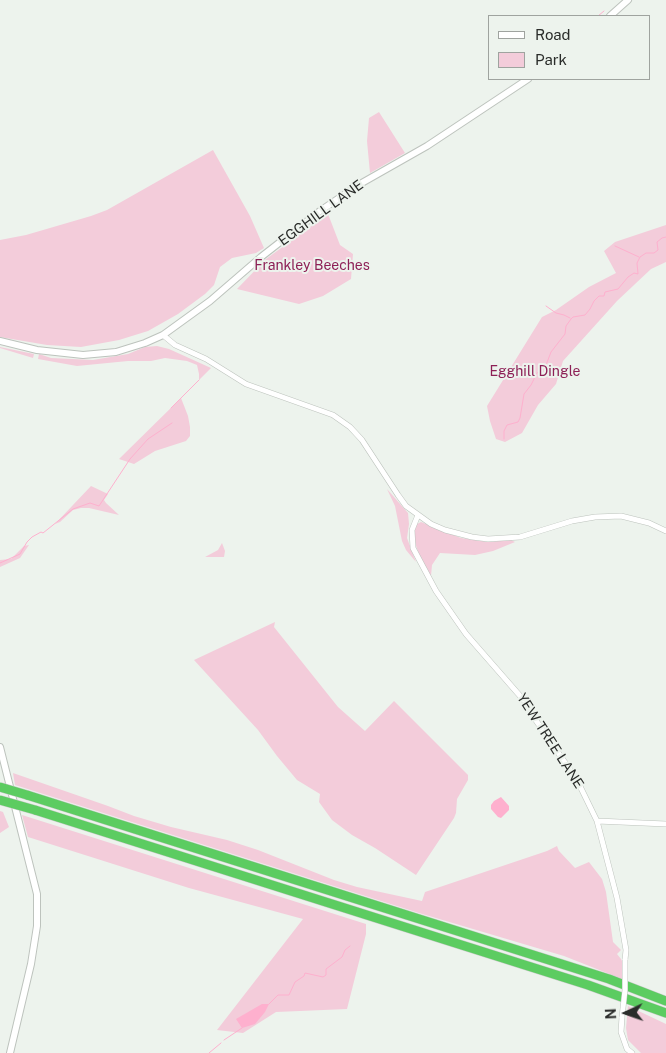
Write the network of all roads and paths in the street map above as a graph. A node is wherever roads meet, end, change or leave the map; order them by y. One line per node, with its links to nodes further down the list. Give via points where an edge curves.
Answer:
1 (628, 0): 2 (street)
2 (611, 15)
3 (526, 80): 4 (street, EGGHILL LANE, via 320,211 210,302)
4 (163, 335): 5 (street, EGGHILL LANE, via 116,352 83,355 37,350); 6 (street, via 175,345 206,359 246,384 333,414 362,440 406,506)
5 (0, 341)
6 (418, 515): 7 (street, via 445,530 488,539 520,537 595,517 621,516); 11 (street, YEW TREE LANE, via 412,530 413,548 436,591 465,633 528,705 577,780)
7 (666, 531)
8 (0, 747): 15 (street, via 36,894 37,926 31,964)
9 (0, 787): 13 (highway, bridge, via 609,979)
10 (0, 800): 14 (highway, bridge, via 588,985)
11 (597, 821): 12 (street); 16 (street, YEW TREE LANE, bridge, via 617,898 626,950 621,1032)
12 (666, 824)
13 (666, 1001)
14 (666, 1013)
15 (10, 1053)
16 (632, 1053)

